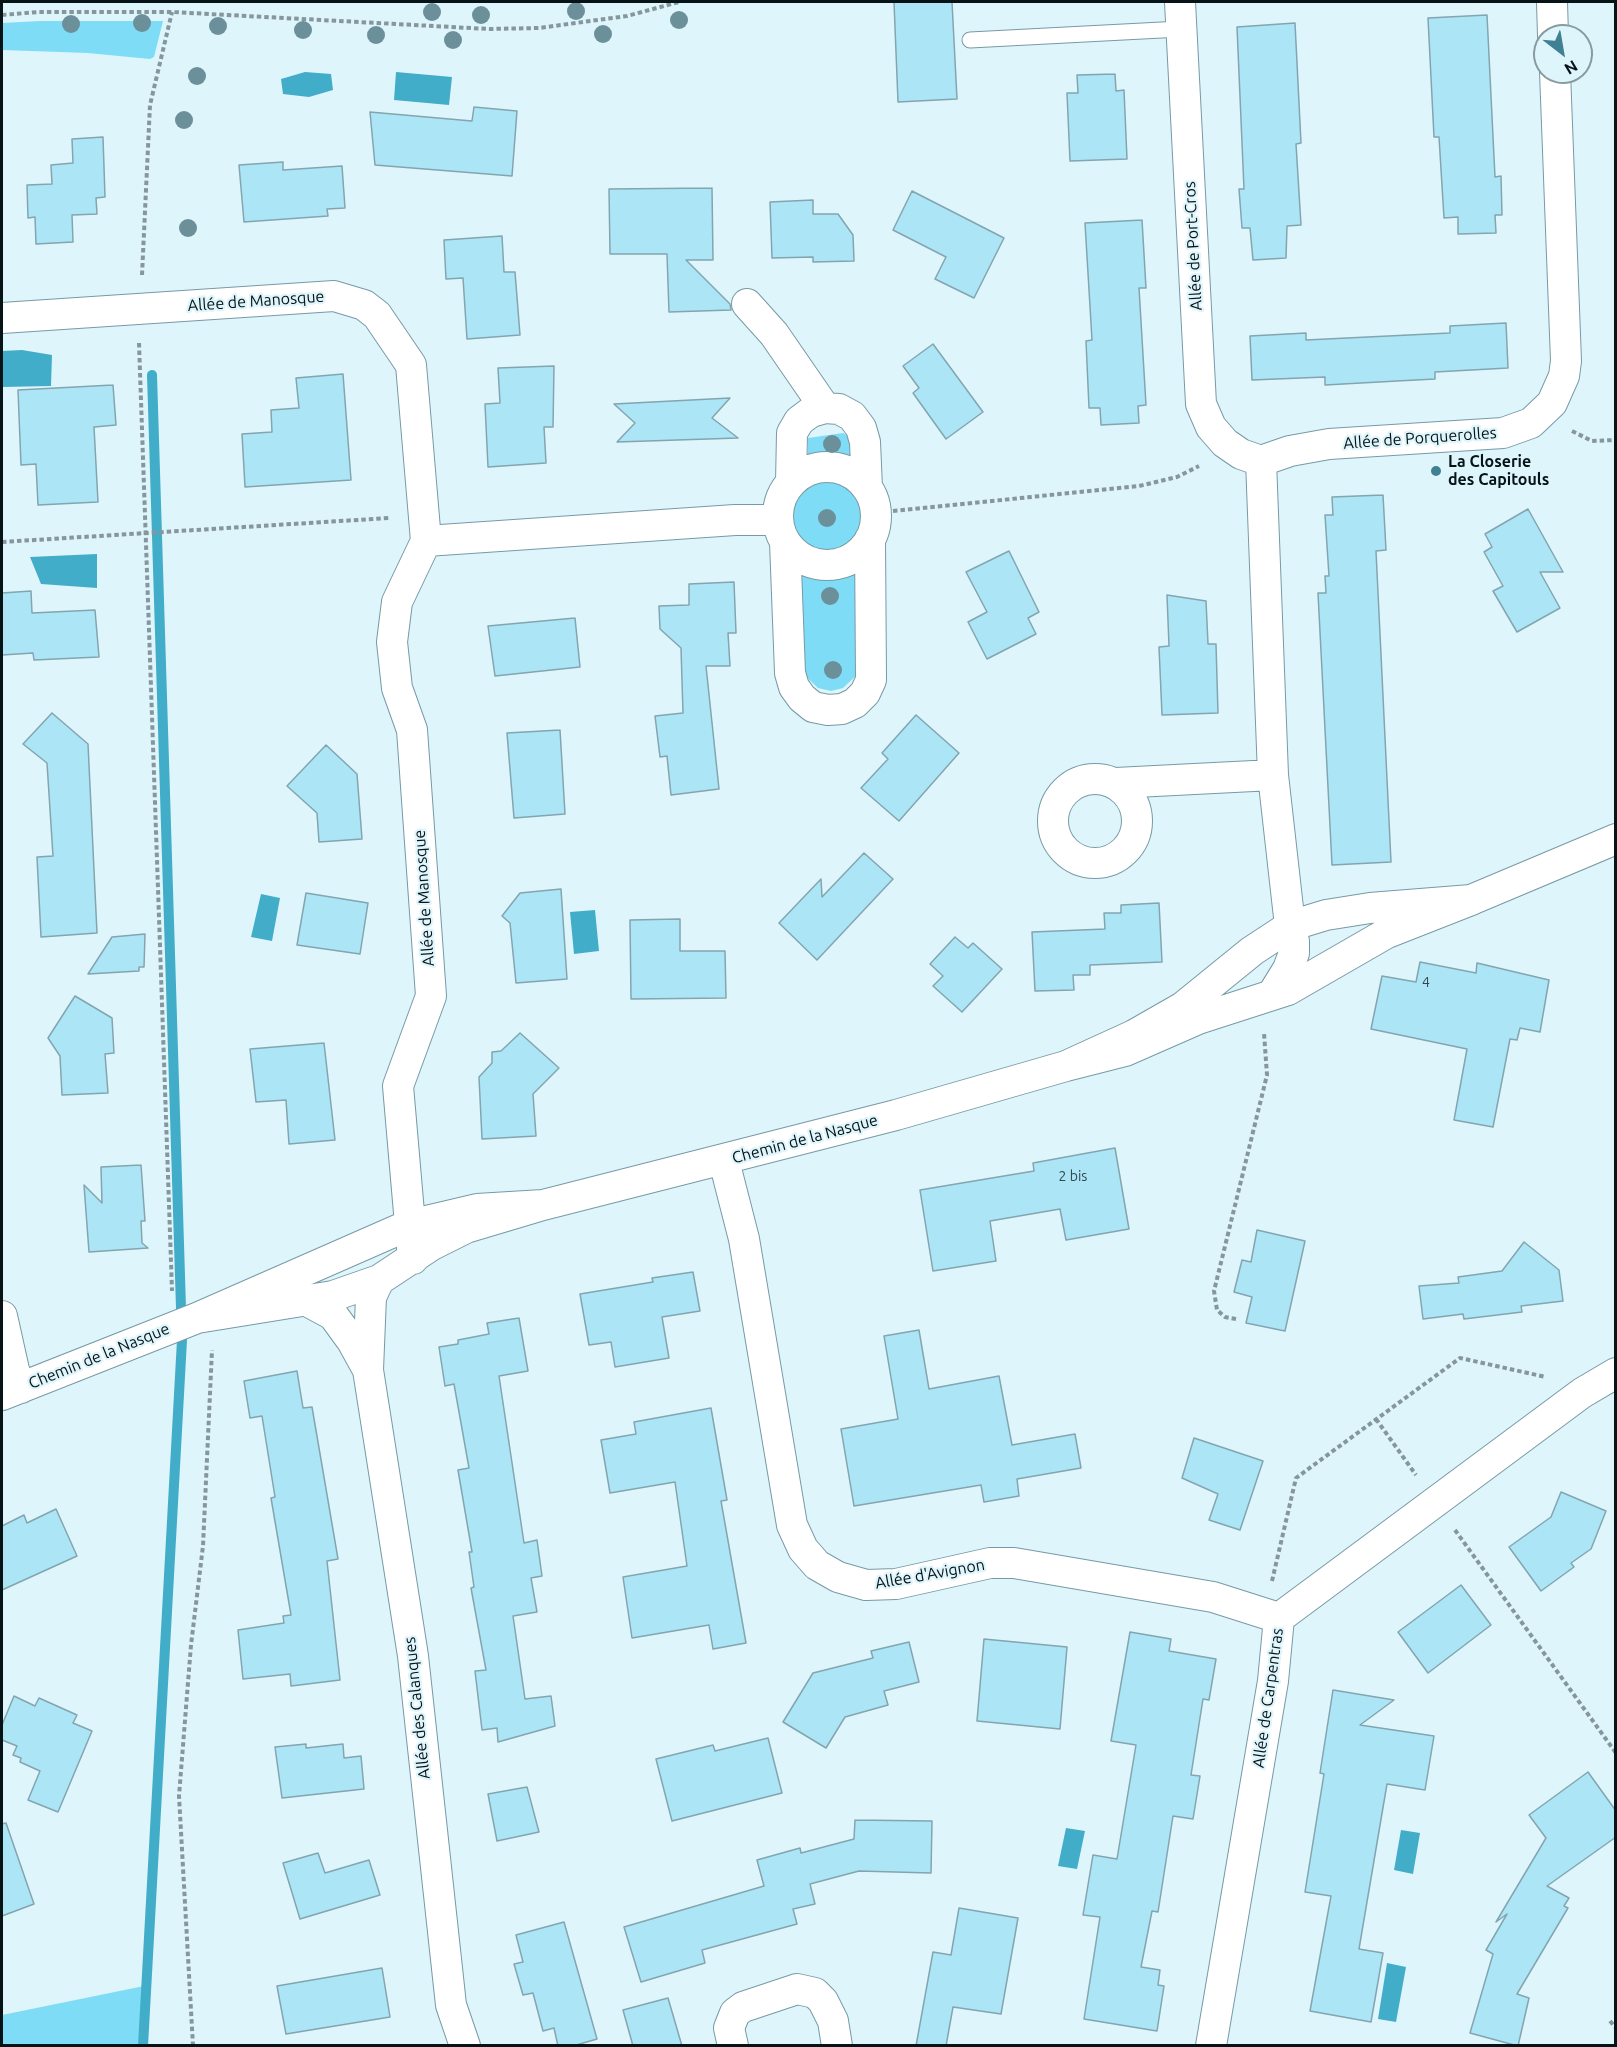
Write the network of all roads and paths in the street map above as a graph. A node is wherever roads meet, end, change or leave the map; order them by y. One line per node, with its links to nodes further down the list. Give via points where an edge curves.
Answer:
1 (679, 2): 3 (path, via 627,16 539,28 489,29)
2 (1552, 2): 6 (street)
3 (172, 12): 4 (path); 10 (path, via 150,105)
4 (2, 15)
5 (1181, 15): 7 (lane); 15 (street, Allée de Port-Cros, via 1201,404 1211,427)
6 (1553, 24)
7 (970, 40)
8 (1554, 84): 13 (street, Allée de Porquerolles, via 1566,361 1559,390)
9 (747, 304): 12 (street, via 774,334)
10 (138, 308): 11 (street, Allée de Manosque); 19 (street, Allée de Manosque, via 334,296 364,305 377,315 411,365); 21 (path)
11 (2, 318)
12 (825, 408): 17 (street, via 799,421 792,433); 18 (street, via 846,413 861,428)
13 (1542, 415): 14 (path, via 1592,441); 16 (street, Allée de Porquerolles, via 1503,433 1329,444)
14 (1616, 440)
15 (1225, 443): 16 (street, Allée de Port-Cros); 18 (path, via 1196,469 1140,486 922,509)
16 (1261, 461): 24 (street)
17 (791, 483): 18 (street, via 810,470 842,470 855,476); 20 (street, via 779,504)
18 (871, 499): 22 (street, via 876,518)
19 (424, 529): 20 (street, via 735,520); 21 (path); 35 (street, Allée de Manosque, via 397,602 392,642 397,688 412,730 431,996 398,1086)
20 (781, 531): 22 (street, via 791,550 820,566 852,559); 22 (street, via 790,673 802,698 813,707 828,710 855,703 871,680)
21 (147, 532): 23 (path); 39 (path)
22 (870, 539)
23 (2, 542)
24 (1273, 775): 25 (street); 28 (street)
25 (1116, 783)
26 (1616, 839): 27 (street, Chemin de la Nasque)
27 (1471, 900): 28 (street, Chemin de la Nasque, via 1370,908); 29 (street, Chemin de la Nasque)
28 (1290, 926): 29 (street, Chemin de la Nasque, via 1302,939 1324,949); 30 (street, Chemin de la Nasque); 31 (street, via 1294,953 1282,982)
29 (1356, 949): 31 (street, Chemin de la Nasque, via 1322,972)
30 (1243, 958): 31 (street, via 1242,977); 32 (street, Chemin de la Nasque, via 1183,1007)
31 (1262, 998): 32 (street, Chemin de la Nasque, via 1198,1019 1125,1051); 43 (path, via 1268,1075 1214,1291 1217,1310)
32 (1066, 1066): 33 (street, Chemin de la Nasque)
33 (724, 1161): 34 (street, Chemin de la Nasque); 50 (street, Allée d'Avignon, via 744,1239 792,1525 803,1549 817,1565 838,1577 866,1585 896,1584 980,1565 1014,1563 1213,1597)
34 (543, 1205): 35 (street, Chemin de la Nasque, via 477,1209); 37 (street, Chemin de la Nasque, via 466,1228)
35 (409, 1225): 36 (street, Chemin de la Nasque); 37 (street, Allée de Manosque)
36 (355, 1248): 40 (street); 42 (street, Chemin de la Nasque)
37 (413, 1259): 38 (street, Chemin de la Nasque)
38 (379, 1280): 40 (street, Chemin de la Nasque); 44 (street, Allée des Calanques, via 371,1297)
39 (170, 1290)
40 (320, 1299): 42 (street, Chemin de la Nasque); 44 (street, Allée des Calanques, via 321,1307 337,1320)
41 (2, 1316): 46 (street, via 14,1370)
42 (197, 1318): 46 (street, Chemin de la Nasque); 54 (path, via 213,1341 203,1546 179,1796)
43 (1236, 1319)
44 (368, 1370): 55 (street, Allée des Calanques, via 413,1656 451,2005)
45 (1616, 1373): 47 (street, Allée de Carpentras)
46 (11, 1391)
47 (1582, 1393): 48 (path, via 1539,1374 1460,1358); 49 (street, Allée de Carpentras)
48 (1376, 1419): 49 (path); 50 (path, via 1296,1478)
49 (1435, 1503): 50 (street, Allée de Carpentras); 51 (path)
50 (1272, 1616): 58 (street, Allée de Carpentras, via 1273,1682)
51 (1616, 1753)
52 (1610, 2021): 53 (path)
53 (1616, 2028)
54 (193, 2046)
55 (465, 2046)
56 (733, 2046): 57 (street, via 729,2028 735,2013 806,1989 815,1993 829,2011)
57 (837, 2046)
58 (1211, 2046)

